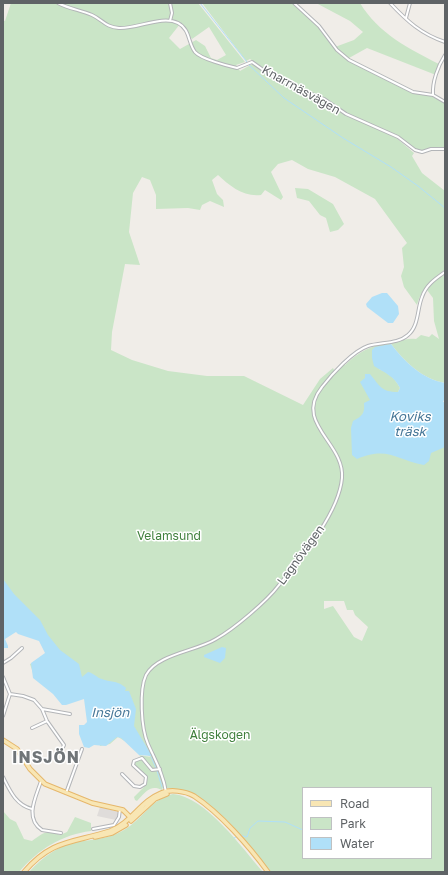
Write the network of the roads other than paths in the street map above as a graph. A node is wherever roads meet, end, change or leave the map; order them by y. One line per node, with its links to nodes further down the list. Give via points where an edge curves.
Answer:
1 (58, 3): 7 (street, via 91,15 111,27 124,28)
2 (170, 3): 7 (street)
3 (294, 3): 10 (street, via 319,26 343,56 413,92)
4 (390, 3): 6 (street)
5 (410, 3): 6 (street)
6 (406, 18): 8 (street, via 427,36)
7 (170, 21): 12 (street, Knarrnäsvägen, via 181,26 198,54 237,68 252,62 276,79 324,99 346,114 398,137 415,150 420,152)
8 (445, 42)
9 (445, 55): 10 (street, via 440,64)
10 (433, 95): 11 (street)
11 (445, 102)
12 (445, 149)
13 (445, 272): 26 (street, Lagnövägen, via 423,293 415,325 408,336 362,349 319,391 314,407 315,421 338,456 342,471 338,492 316,536 273,593 253,611 219,638 164,660 147,674 142,694 144,730)
14 (22, 648): 15 (street)
15 (3, 663)
16 (3, 677): 17 (street)
17 (10, 694): 18 (street, via 34,700); 20 (street)
18 (42, 709): 19 (street); 21 (street)
19 (70, 714)
20 (3, 716)
21 (47, 721): 22 (street); 24 (street)
22 (32, 728)
23 (3, 740): 29 (main road, via 17,749)
24 (63, 747)
25 (82, 749): 30 (street)
26 (158, 769): 27 (street, via 151,769 142,758 134,761 133,765 146,777 145,784 140,787 134,786); 31 (street, Lagnövägen)
27 (122, 774)
28 (3, 777): 32 (street, via 18,801)
29 (41, 781): 30 (main road); 32 (street)
30 (66, 793): 33 (main road, via 92,803)
31 (166, 793): 34 (main road); 38 (main road, via 196,798 233,831)
32 (32, 809): 36 (street, via 33,820 40,829)
33 (120, 809): 34 (main road); 35 (street, via 114,825)
34 (132, 819): 37 (main road, via 112,833 66,842 50,849 39,856)
35 (93, 829)
36 (61, 833)
37 (24, 872)
38 (268, 872)

